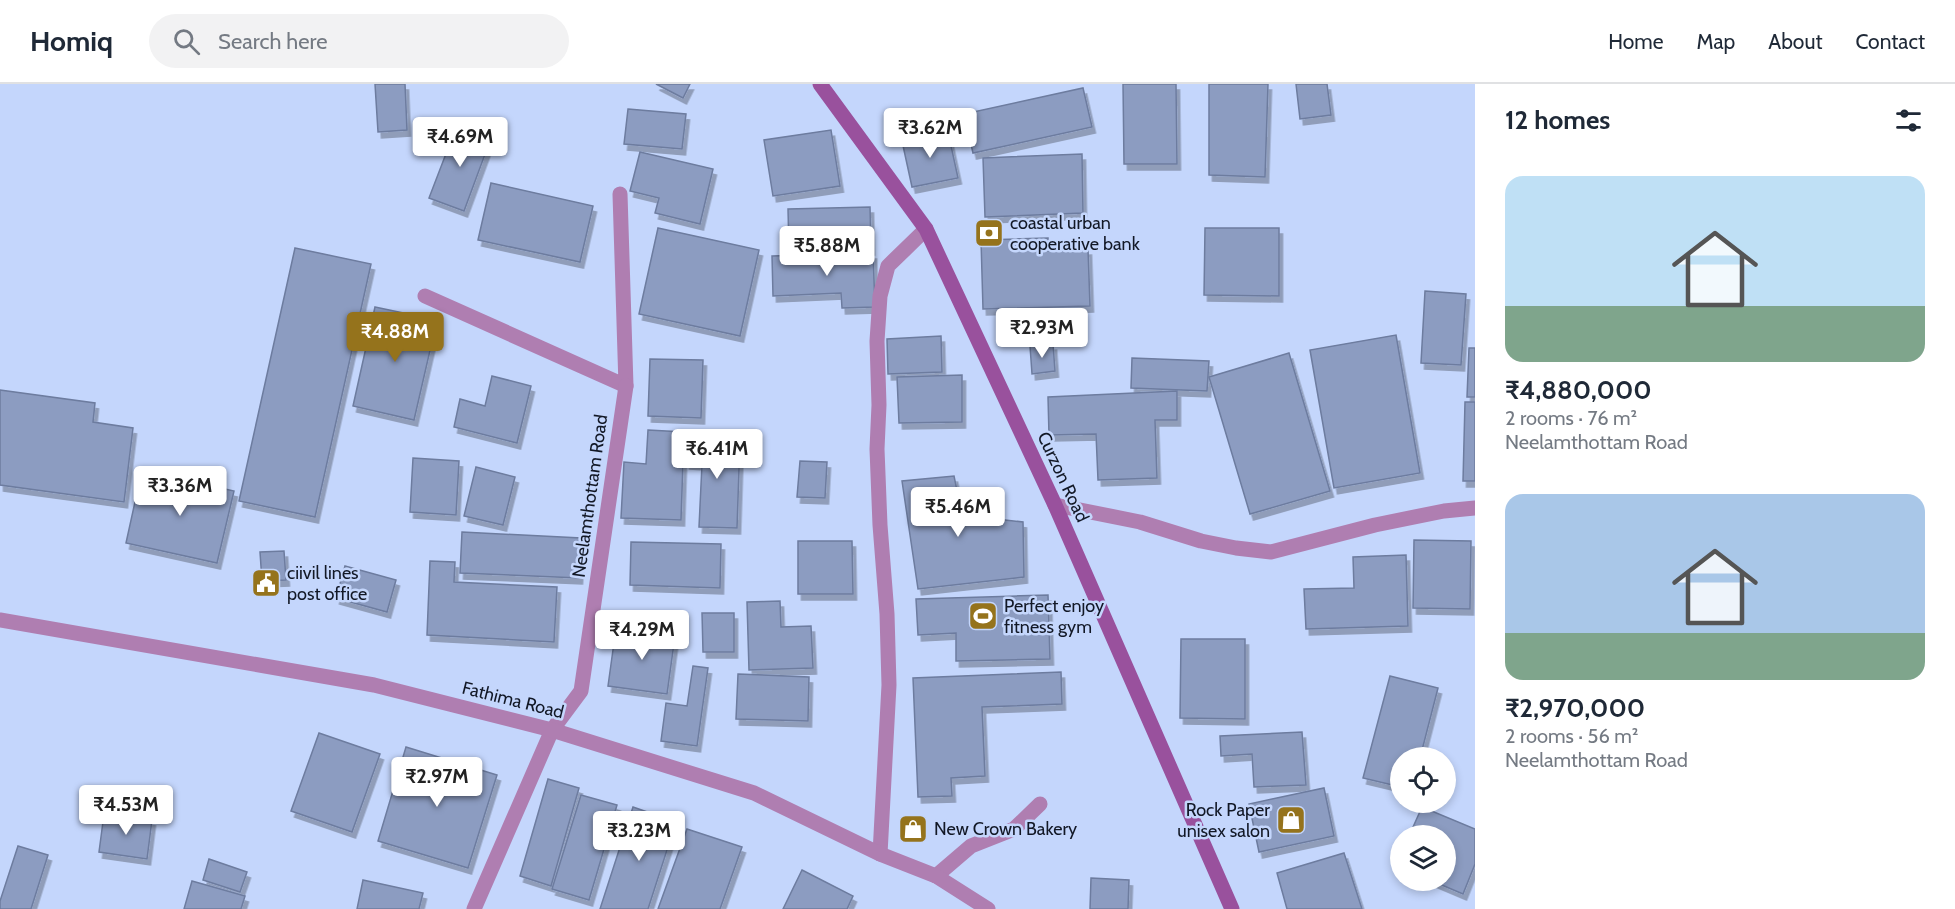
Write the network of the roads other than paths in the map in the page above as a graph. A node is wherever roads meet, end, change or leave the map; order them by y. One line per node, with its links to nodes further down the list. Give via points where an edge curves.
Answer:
1 (820, 84): 3 (main road, Curzon Road)
2 (620, 194): 5 (street, Neelamthottam Road)
3 (926, 229): 6 (main road, Curzon Road); 11 (street, via 888,266 880,296 877,449 889,685)
4 (425, 296): 5 (street)
5 (626, 386): 9 (street, Neelamthottam Road, via 581,691)
6 (1055, 505): 7 (street, via 1140,522 1201,541 1271,552 1376,525); 16 (main road, Curzon Road)
7 (1475, 508)
8 (0, 620): 9 (street, Fathima Road, via 374,685)
9 (552, 730): 11 (street, Fathima Road, via 754,793); 14 (street, Neelamthottam Road)
10 (1040, 804): 12 (street, via 1014,829 971,846)
11 (880, 854): 12 (street, Fathima Road)
12 (936, 876): 13 (street, Fathima Road)
13 (969, 904): 15 (street, Fathima Road)
14 (474, 909)
15 (988, 909)
16 (1232, 909)

